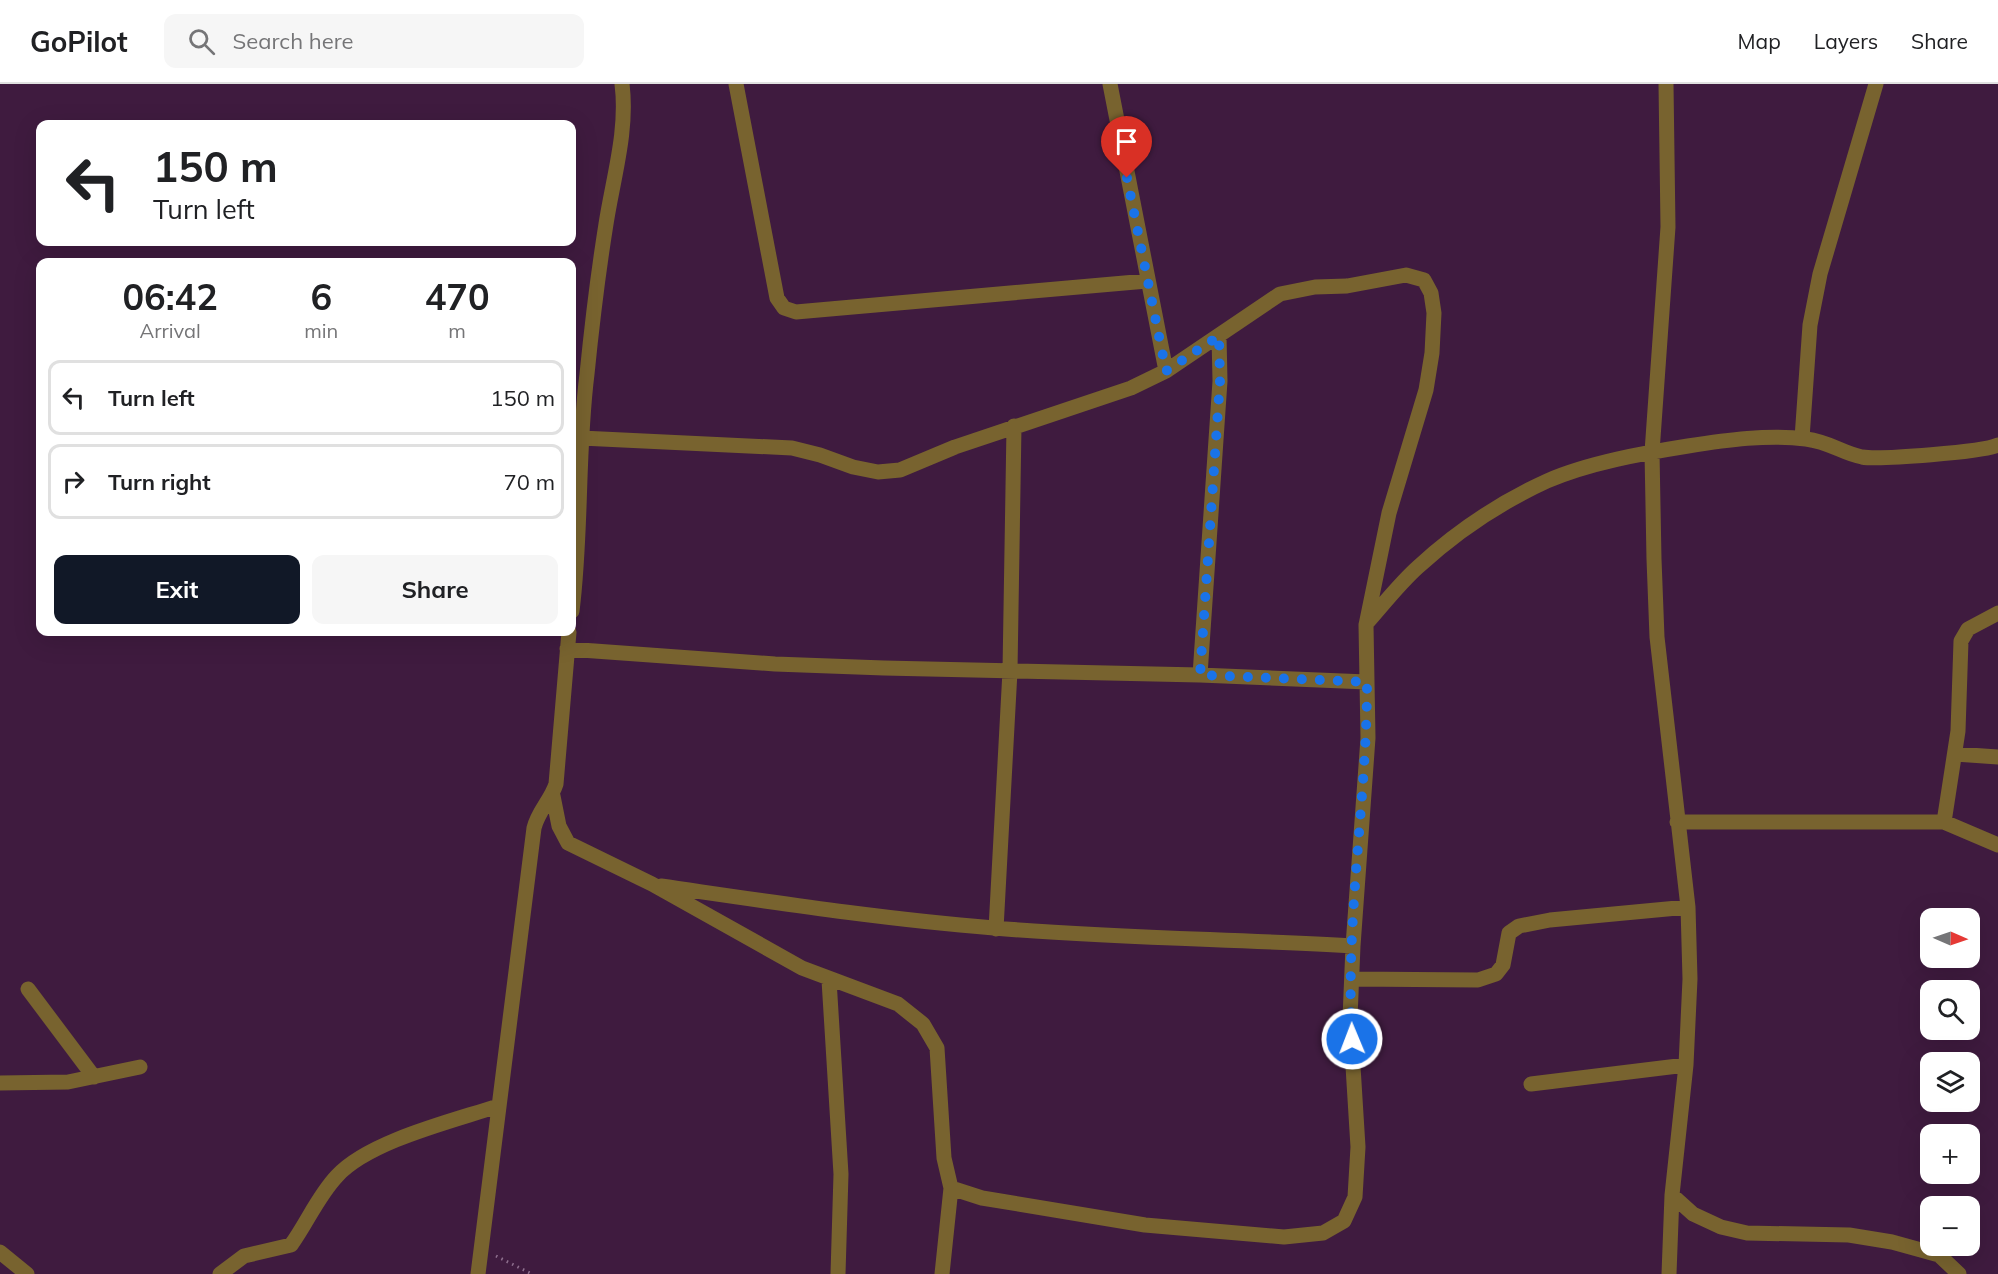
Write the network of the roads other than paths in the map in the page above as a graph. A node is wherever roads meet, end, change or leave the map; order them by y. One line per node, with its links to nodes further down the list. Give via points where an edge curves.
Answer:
1 (622, 84): 10 (street, via 624,113 606,223)
2 (736, 84): 6 (street, via 777,298 784,308 796,312)
3 (1110, 84): 6 (street)
4 (1666, 84): 13 (street, via 1668,227)
5 (1876, 84): 11 (street, via 1820,274 1810,325)
6 (1147, 281): 8 (street)
7 (1219, 336): 8 (street); 16 (street, via 1280,294 1406,275 1424,280 1431,293 1432,353 1426,390 1389,513); 20 (street, via 1220,381)
8 (1166, 371): 9 (street, via 1086,405)
9 (1014, 426): 10 (street, via 900,471 878,472 792,448); 19 (street)
10 (581, 438): 14 (street)
11 (1802, 438): 12 (street, via 1826,441 1862,457 1966,452); 13 (street, via 1724,441)
12 (1998, 445)
13 (1652, 452): 16 (street, via 1549,480 1503,504 1418,567); 25 (street, via 1657,637)
14 (576, 567)
15 (1998, 613): 22 (street, via 1968,629 1961,641)
16 (1366, 625): 21 (street)
17 (569, 636): 18 (street)
18 (567, 649): 19 (street, via 775,664); 24 (street)
19 (1010, 671): 20 (street); 30 (street)
20 (1200, 675): 21 (street)
21 (1367, 682): 31 (street, via 1368,738)
22 (1955, 754): 23 (street); 26 (street)
23 (1998, 757)
24 (553, 796): 28 (street, via 559,826 568,843); 40 (street, via 537,815 534,828)
25 (1677, 822): 26 (street); 29 (street)
26 (1944, 822): 27 (street)
27 (1998, 845)
28 (652, 884): 30 (street, via 852,915); 33 (street)
29 (1688, 907): 32 (street, via 1519,926 1509,933 1503,965 1496,974 1478,980); 35 (street)
30 (996, 929): 31 (street)
31 (1353, 946): 32 (street)
32 (1352, 979): 41 (street, via 1350,1018 1358,1147 1355,1197 1344,1221 1323,1233 1284,1236 1145,1225 982,1198)
33 (830, 980): 41 (street, via 898,1004 923,1024 937,1048 944,1158); 47 (street, via 841,1174)
34 (28, 989): 37 (street)
35 (1686, 1065): 39 (street); 42 (street)
36 (140, 1066): 37 (street)
37 (94, 1077): 38 (street)
38 (0, 1083)
39 (1531, 1084)
40 (498, 1106): 45 (street, via 374,1149 338,1174 291,1245 244,1256); 46 (street)
41 (951, 1188): 48 (street)
42 (1672, 1195): 49 (street); 50 (street, via 1693,1214 1721,1227 1747,1233 1849,1235 1892,1242 1939,1255)
43 (0, 1252): 44 (street)
44 (27, 1274)
45 (220, 1274)
46 (478, 1274)
47 (838, 1274)
48 (942, 1274)
49 (1670, 1274)
50 (1959, 1274)

